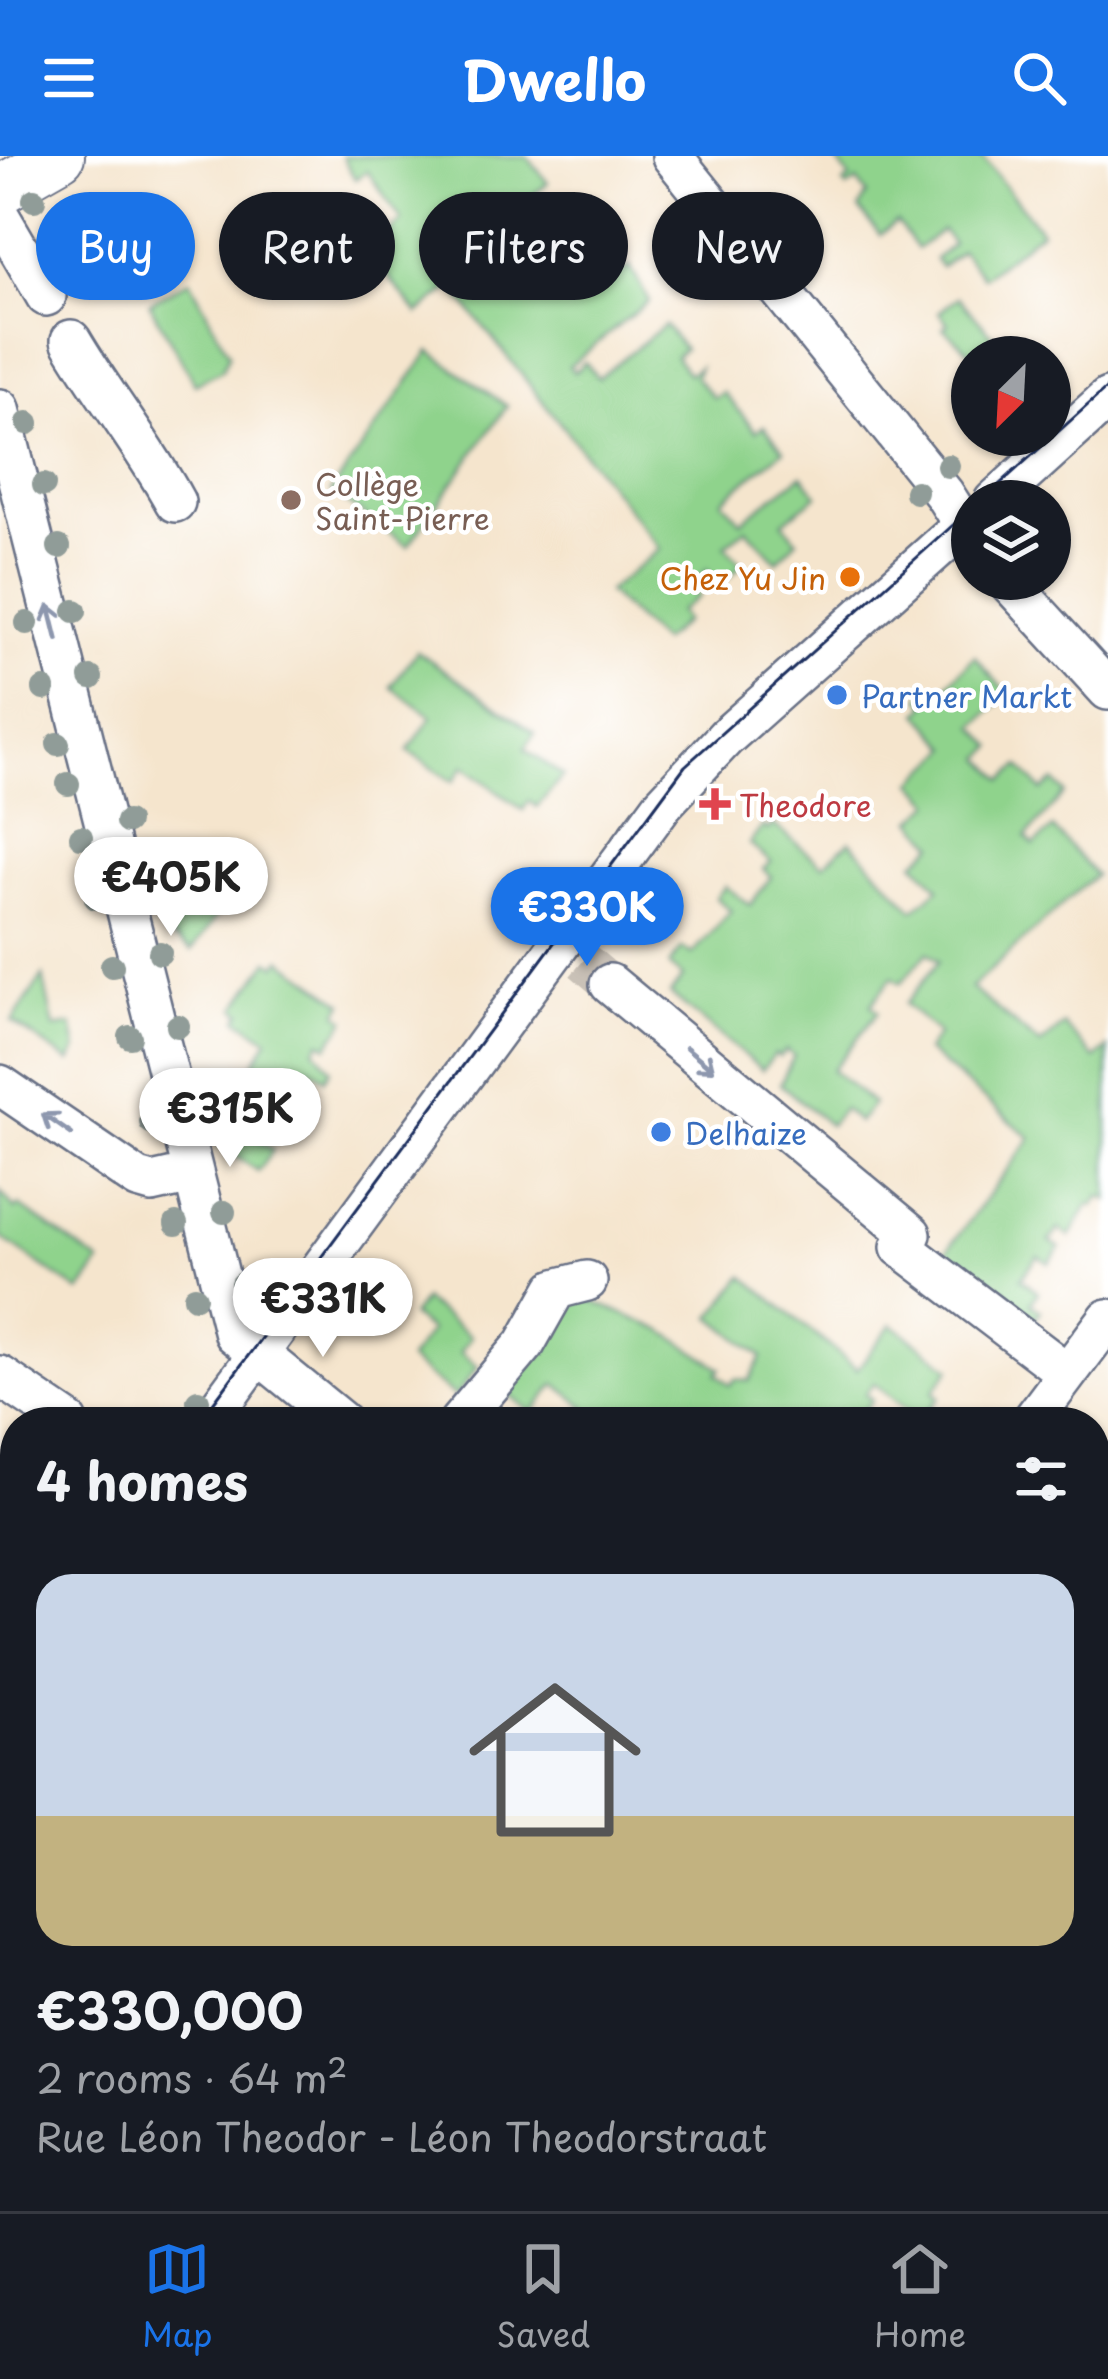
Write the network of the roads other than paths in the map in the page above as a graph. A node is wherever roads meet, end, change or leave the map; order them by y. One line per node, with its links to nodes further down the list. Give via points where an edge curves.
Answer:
1 (60, 156): 3 (main road)
2 (672, 156): 10 (street)
3 (0, 190)
4 (0, 217): 5 (street)
5 (36, 279)
6 (71, 340): 11 (street)
7 (1108, 398): 9 (street)
8 (0, 410): 17 (street, one-way to 8)
9 (1019, 480)
10 (951, 491)
11 (176, 502)
12 (951, 541): 15 (street, via 692,771)
13 (1025, 600): 14 (street)
14 (1108, 689)
15 (584, 963): 20 (street); 21 (street, one-way to 21, via 911,1234 901,1247)
16 (0, 1085): 17 (street, one-way to 16, via 138,1179)
17 (192, 1174): 20 (street, via 234,1334)
18 (587, 1281): 26 (street, via 556,1289 525,1344)
19 (1108, 1319): 21 (street)
20 (256, 1353): 24 (street); 25 (street)
21 (1067, 1373): 27 (street)
22 (0, 1376): 23 (street)
23 (46, 1407)
24 (218, 1407)
25 (323, 1407)
26 (472, 1407)
27 (1042, 1407)

